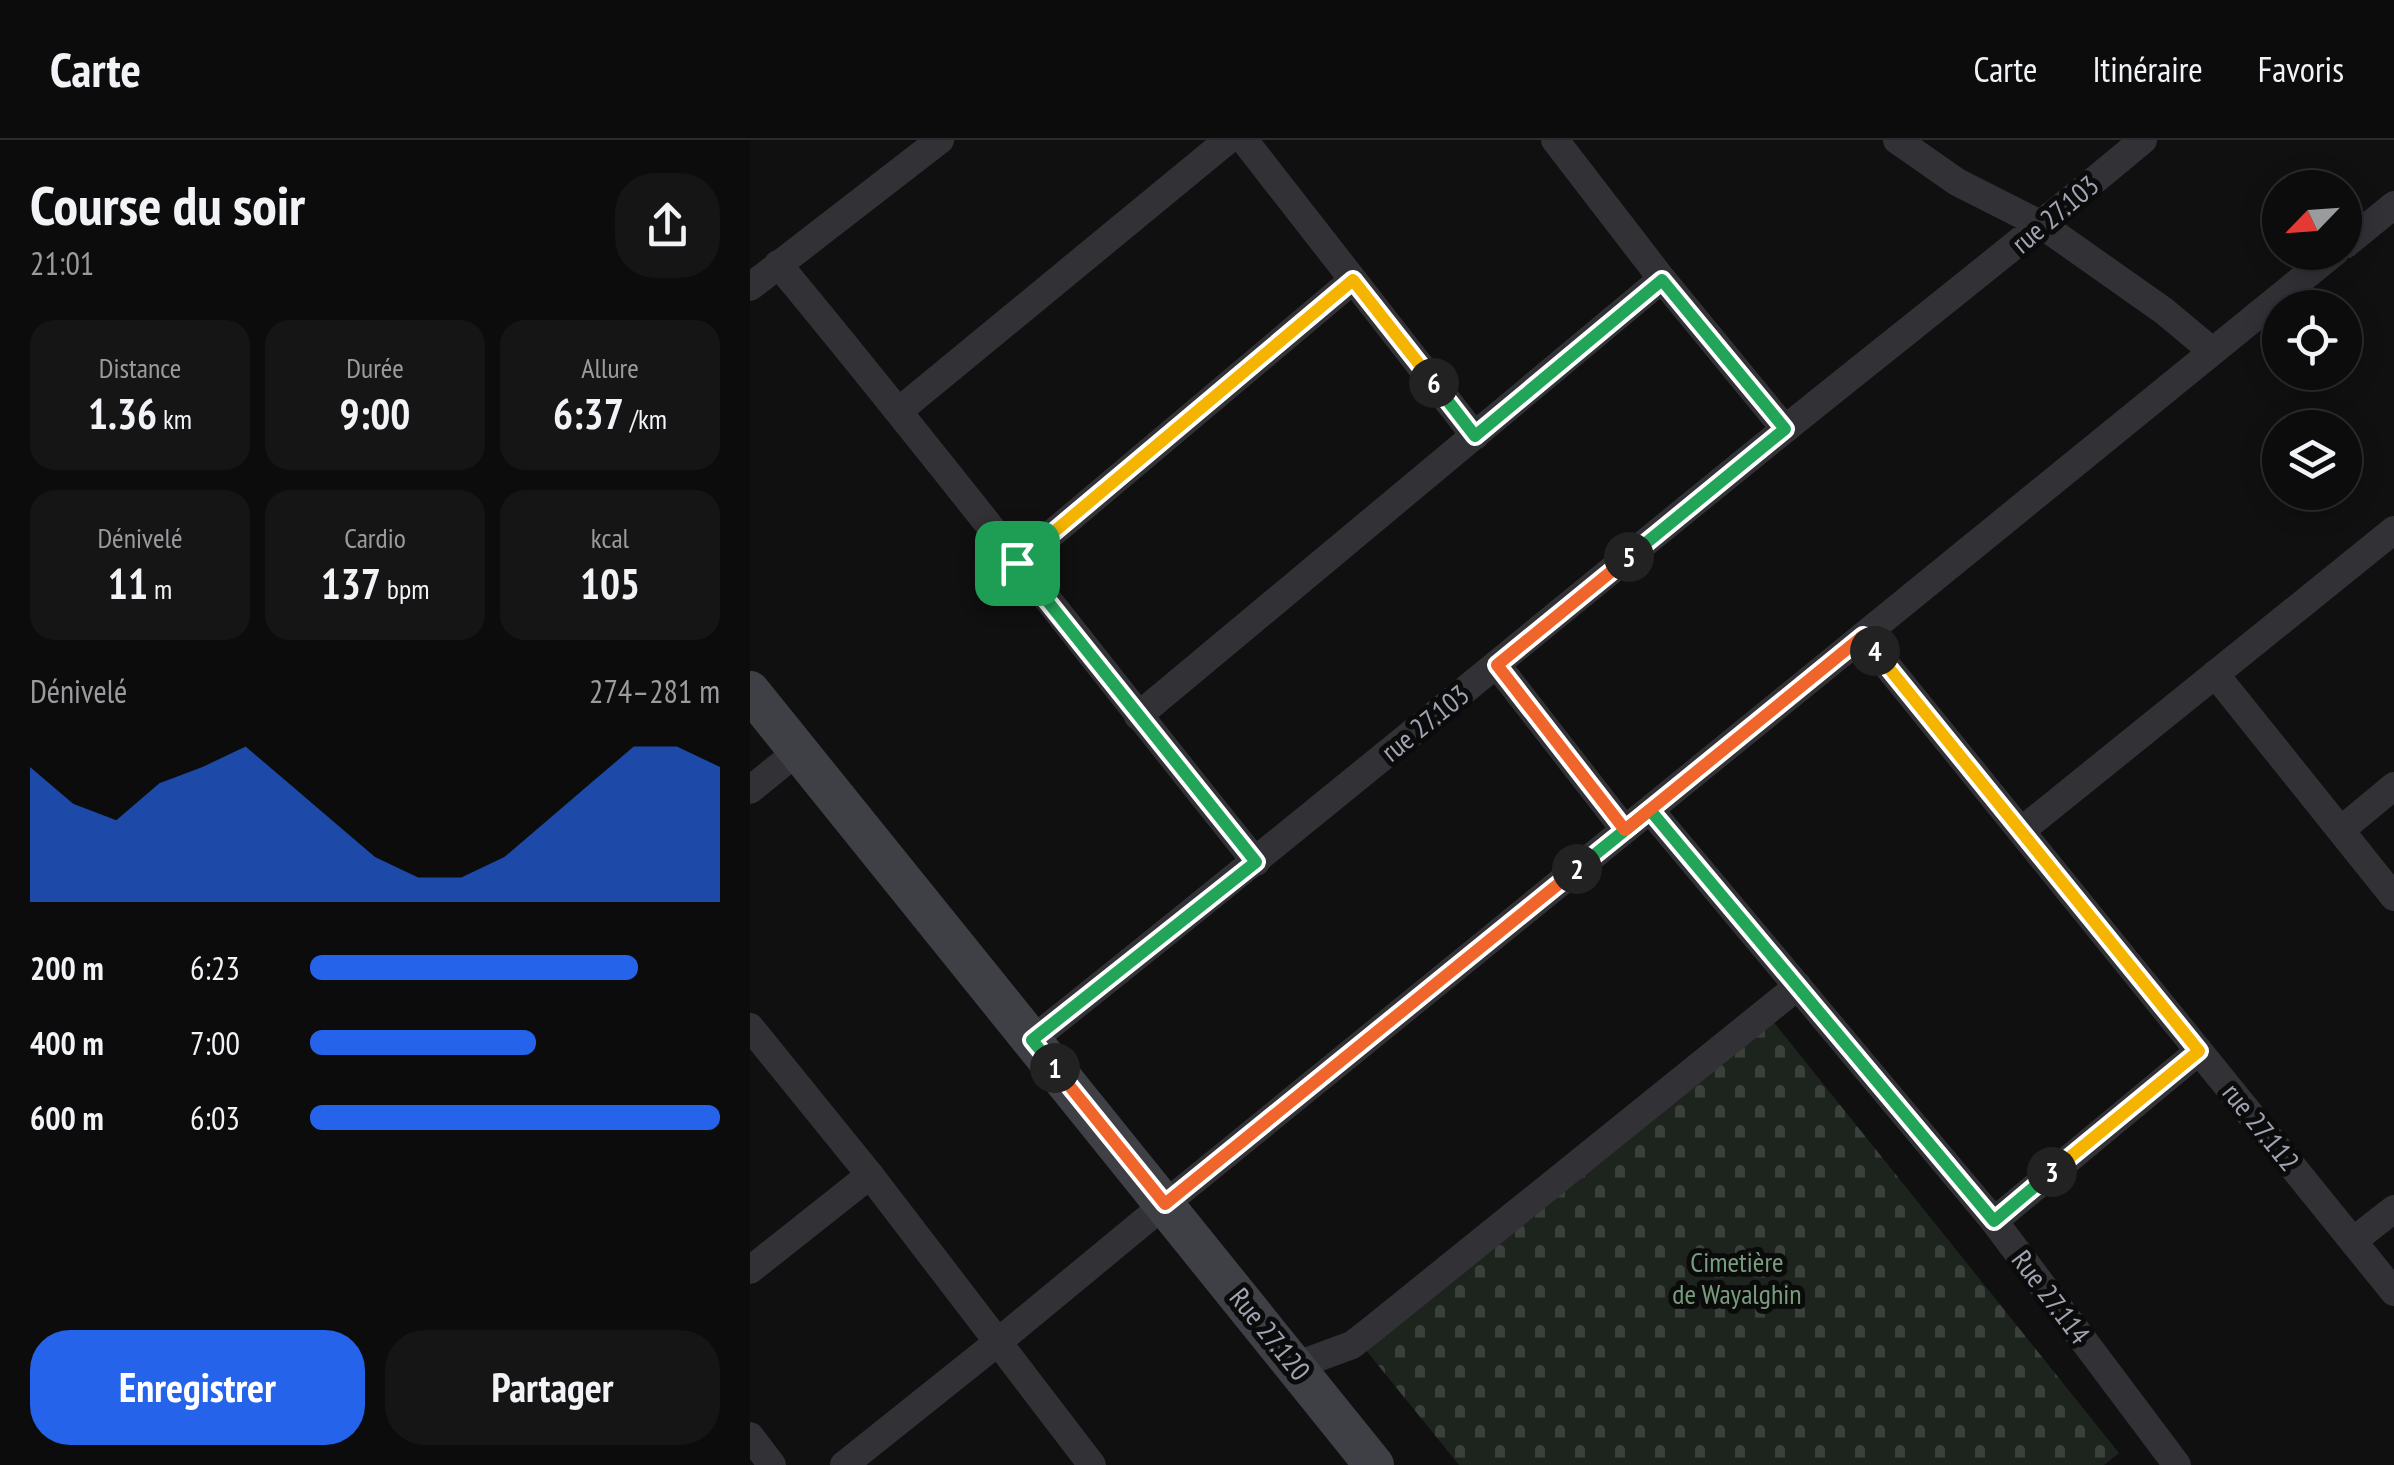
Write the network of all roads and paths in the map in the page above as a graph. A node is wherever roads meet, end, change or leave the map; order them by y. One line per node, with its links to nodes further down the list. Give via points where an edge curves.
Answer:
1 (940, 140): 10 (street)
2 (1228, 140): 16 (street)
3 (1244, 140): 12 (street)
4 (1555, 140): 13 (street)
5 (1897, 140): 8 (street, via 1957,182)
6 (2143, 140): 8 (street, rue 27.103)
7 (2388, 221): 9 (street)
8 (2042, 225): 15 (street); 17 (street, rue 27.103)
9 (2362, 235)
10 (778, 264): 14 (street); 16 (street)
11 (2313, 270): 15 (street)
12 (1353, 280): 18 (street); 20 (street)
13 (1662, 280): 17 (street); 18 (street)
14 (750, 287)
15 (2212, 351): 21 (street)
16 (900, 410): 20 (street)
17 (1785, 429): 22 (street, rue 27.103)
18 (1475, 436): 25 (street)
19 (2394, 530): 23 (street)
20 (1017, 563): 25 (street)
21 (1863, 636): 29 (street); 32 (street, rue 27.112)
22 (1497, 665): 30 (street); 33 (street, rue 27.103)
23 (2216, 674): 31 (street); 32 (street)
24 (750, 691): 26 (street, Rue 27.120)
25 (1138, 716): 33 (street)
26 (798, 751): 28 (street); 37 (street, Rue 27.120)
27 (2394, 786): 31 (street)
28 (750, 790)
29 (1650, 810): 30 (street); 35 (street, Rue 27.114)
30 (1625, 830): 40 (street)
31 (2340, 830): 34 (street)
32 (2021, 831): 38 (street, rue 27.112)
33 (1256, 862): 37 (street, rue 27.103)
34 (2394, 897)
35 (1798, 986): 42 (street, Rue 27.114); 47 (street, via 1370,1331)
36 (752, 1035): 39 (street)
37 (1032, 1040): 40 (street, Rue 27.120)
38 (2199, 1051): 42 (street); 43 (street, rue 27.112)
39 (870, 1175): 44 (street); 46 (street)
40 (1165, 1204): 46 (street); 47 (street, Rue 27.120)
41 (2394, 1209): 43 (street)
42 (1994, 1221): 53 (street, Rue 27.114)
43 (2353, 1242): 45 (street, rue 27.112)
44 (750, 1270)
45 (2394, 1292)
46 (998, 1342): 50 (street); 51 (street)
47 (1295, 1366): 52 (street, Rue 27.120)
48 (750, 1436): 49 (street)
49 (772, 1465)
50 (844, 1465)
51 (1092, 1465)
52 (1374, 1465)
53 (2177, 1465)

